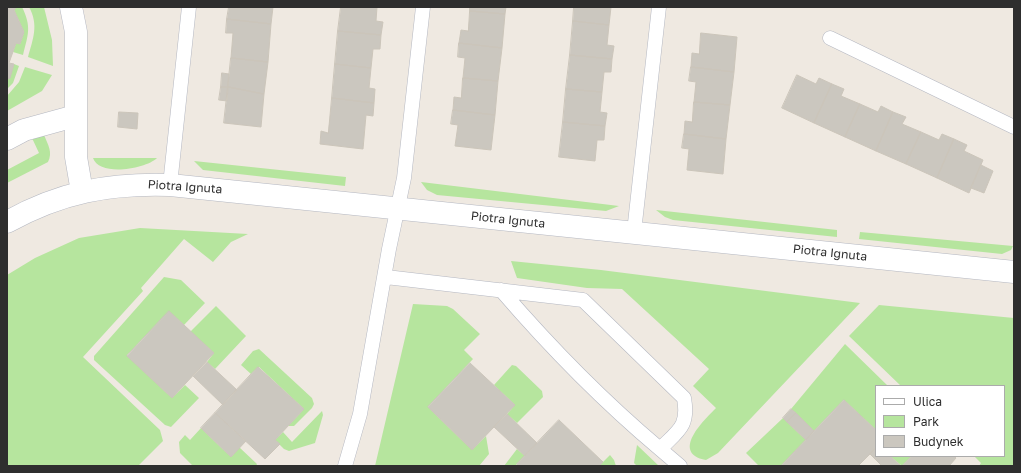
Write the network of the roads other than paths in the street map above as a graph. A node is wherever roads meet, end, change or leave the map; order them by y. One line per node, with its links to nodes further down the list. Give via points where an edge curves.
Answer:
1 (71, 7): 6 (street, via 76,32)
2 (189, 7): 9 (lane)
3 (423, 7): 11 (lane, via 404,178)
4 (659, 7): 13 (lane)
5 (830, 38): 7 (lane)
6 (75, 116): 8 (street, via 24,130); 10 (street, via 76,157)
7 (1014, 126)
8 (7, 139)
9 (170, 185): 10 (street, Piotra Ignuta, via 134,184); 11 (street, Piotra Ignuta, via 282,195 354,205)
10 (82, 192): 12 (street, Piotra Ignuta, via 24,213)
11 (398, 207): 13 (street, Piotra Ignuta); 15 (lane)
12 (7, 222)
13 (634, 232): 14 (street, Piotra Ignuta)
14 (1014, 272)
15 (386, 277): 16 (lane); 18 (lane, via 360,414)
16 (501, 290): 17 (lane, via 543,339); 17 (lane, via 583,300 684,398 687,412 684,424)
17 (660, 449): 19 (lane)
18 (345, 466)
19 (680, 466)

